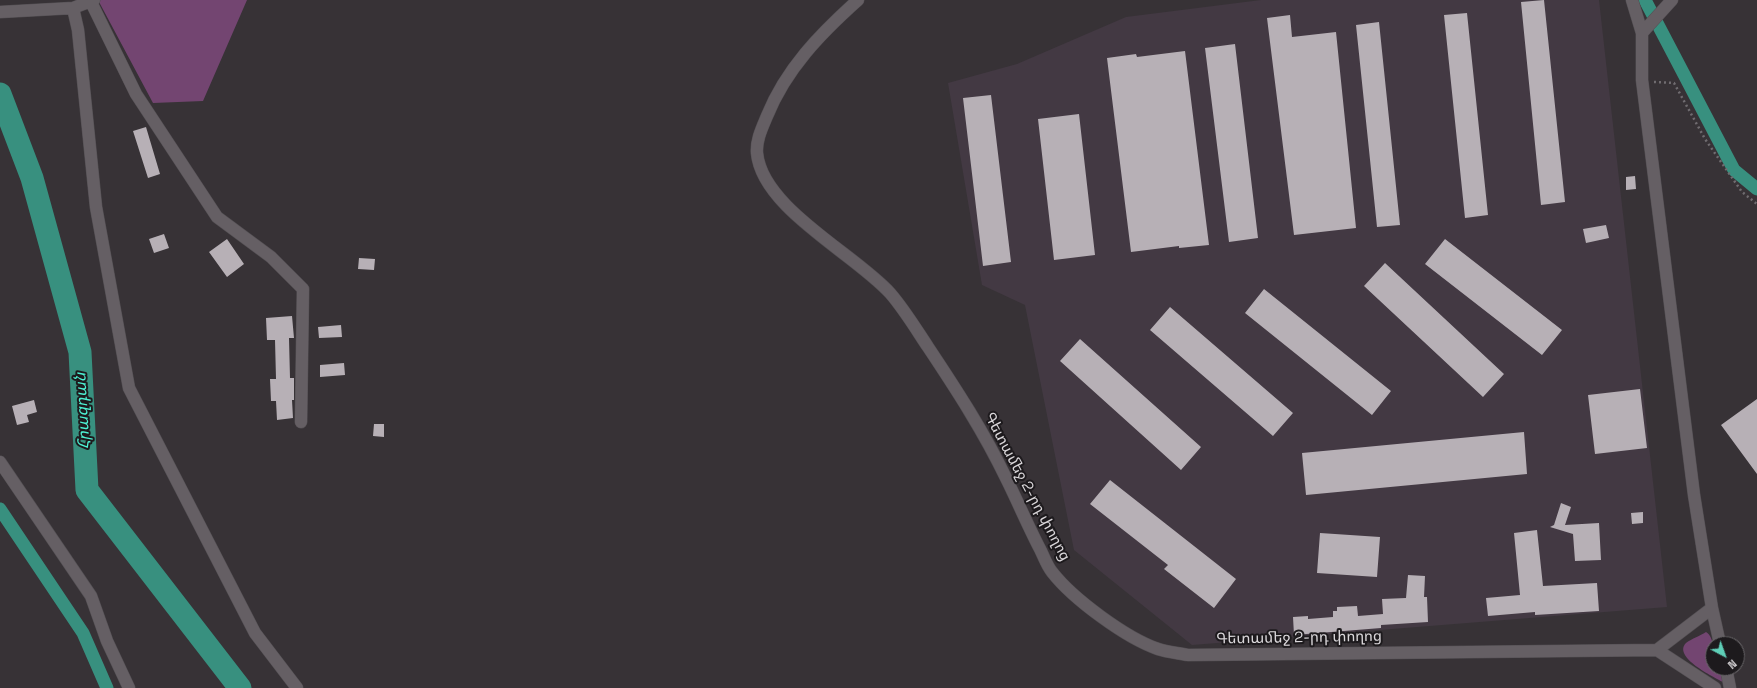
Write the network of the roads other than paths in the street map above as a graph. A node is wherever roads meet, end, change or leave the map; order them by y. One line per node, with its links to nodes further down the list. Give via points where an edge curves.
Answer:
1 (858, 0): 12 (street, Գետամեջ 2-րդ փողոց, via 805,51 776,93 759,135 757,152 761,171 788,207 820,236 856,262 890,294 961,396 1006,478 1052,572 1088,608 1122,631 1157,648 1188,655)
2 (1632, 0): 7 (street)
3 (92, 1): 5 (street); 8 (street, via 136,94 217,217 271,257 303,289)
4 (1670, 2): 7 (street)
5 (73, 8): 6 (street); 15 (street, via 78,30 96,207 129,388 255,633)
6 (0, 12)
7 (1642, 33): 10 (street, via 1642,80 1694,495)
8 (301, 422)
9 (0, 462): 14 (street, via 91,596 107,641)
10 (1712, 608): 11 (street); 12 (street)
11 (1718, 636)
12 (1657, 650): 16 (street)
13 (1728, 676): 17 (street)
14 (129, 688)
15 (297, 688)
16 (1715, 688)
17 (1730, 688)

